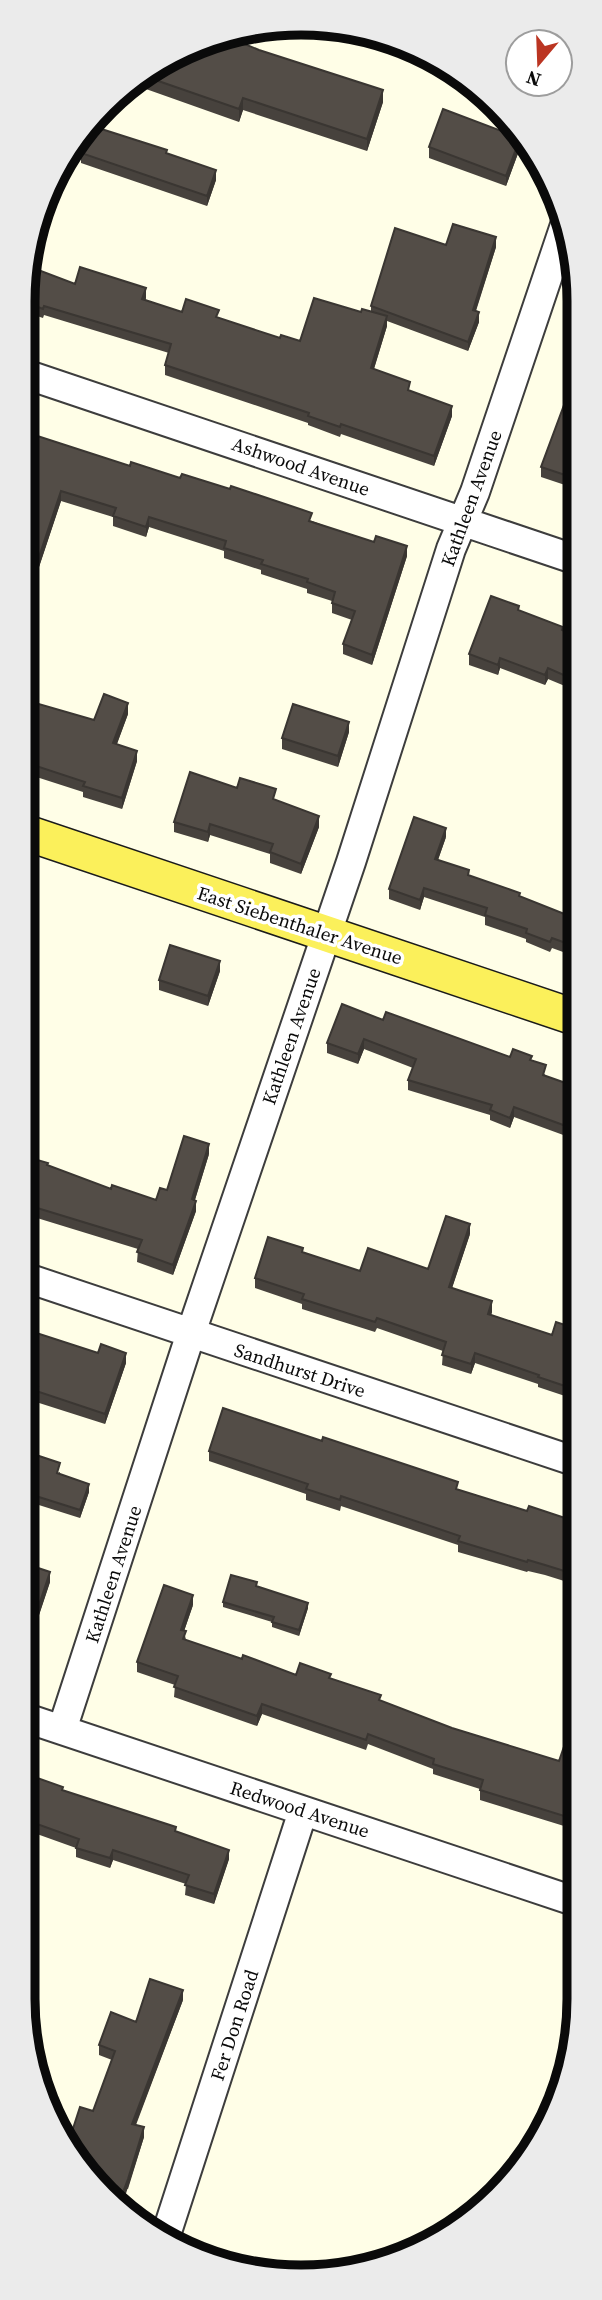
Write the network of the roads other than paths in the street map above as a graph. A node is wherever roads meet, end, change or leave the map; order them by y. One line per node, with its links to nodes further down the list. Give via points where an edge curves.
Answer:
1 (560, 240): 3 (street, Kathleen Avenue)
2 (35, 377): 3 (street, Ashwood Avenue)
3 (463, 521): 4 (street, Ashwood Avenue); 6 (street, Kathleen Avenue)
4 (567, 557)
5 (35, 836): 6 (main road, East Siebenthaler Avenue)
6 (326, 933): 7 (main road, East Siebenthaler Avenue); 9 (street, Kathleen Avenue)
7 (567, 1015)
8 (35, 1281): 9 (street, Sandhurst Drive)
9 (191, 1333): 10 (street, Sandhurst Drive); 12 (street, Kathleen Avenue)
10 (567, 1459)
11 (35, 1721): 12 (street, Redwood Avenue)
12 (62, 1730): 13 (street, Redwood Avenue)
13 (303, 1811): 14 (street, Redwood Avenue); 15 (street, Fer Don Road)
14 (567, 1899)
15 (168, 2229)

